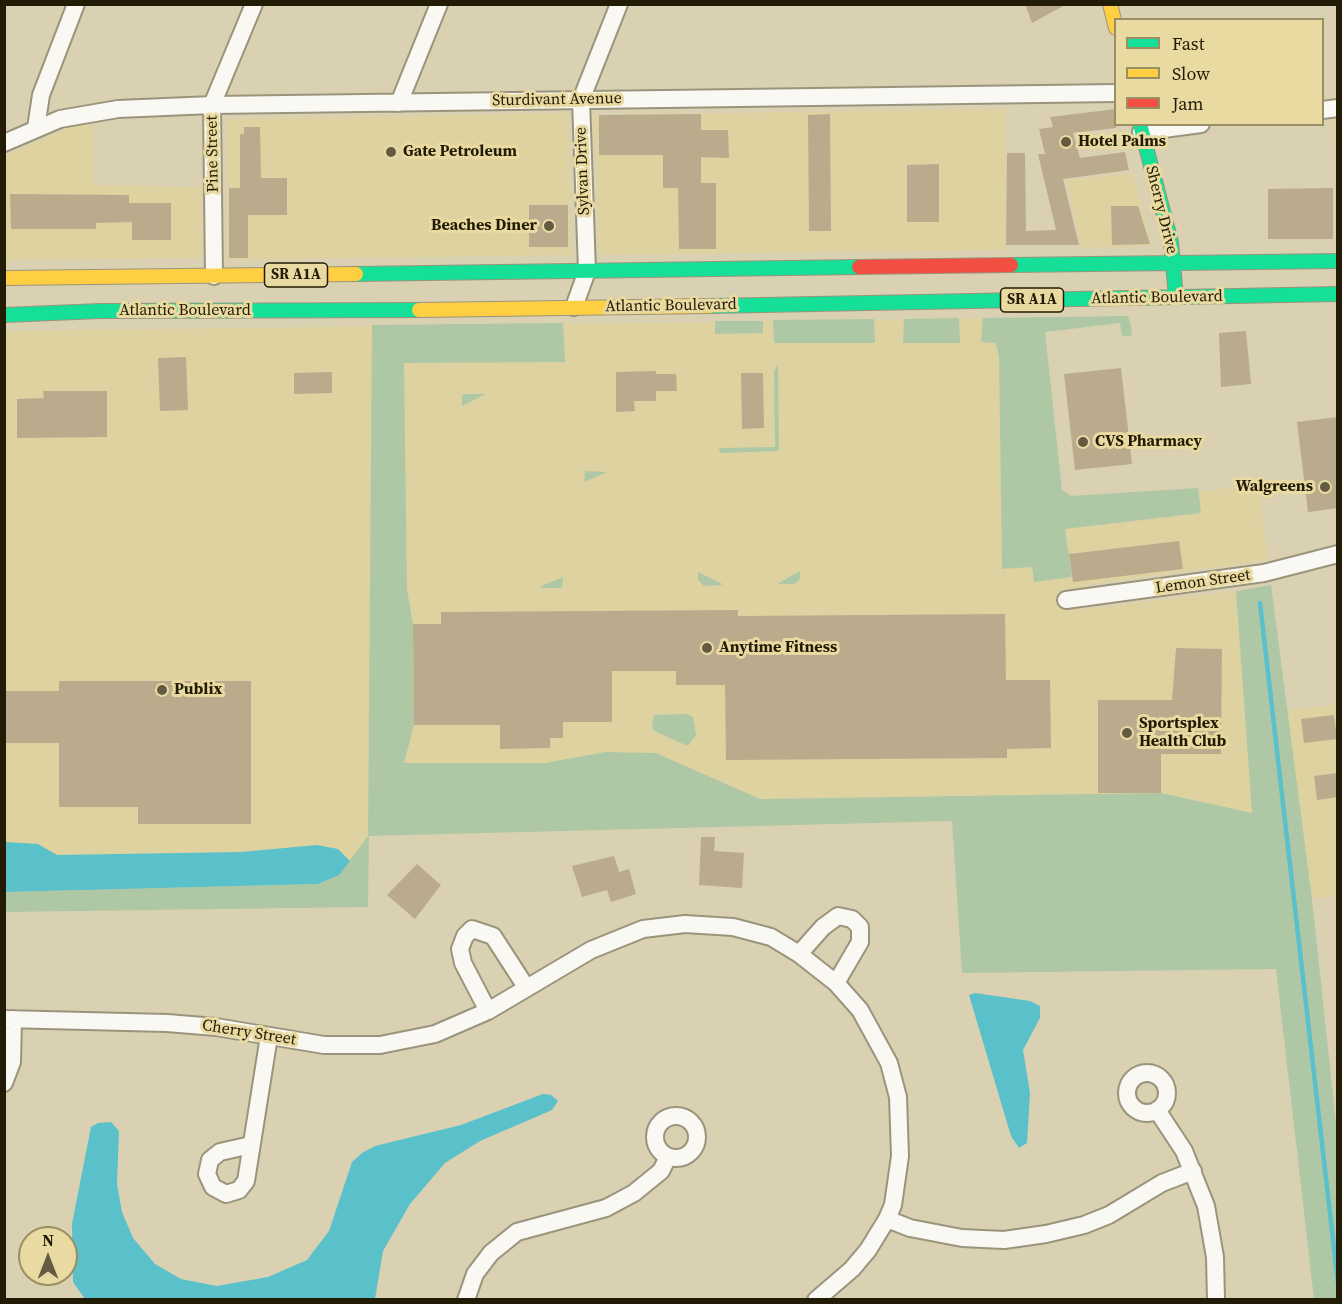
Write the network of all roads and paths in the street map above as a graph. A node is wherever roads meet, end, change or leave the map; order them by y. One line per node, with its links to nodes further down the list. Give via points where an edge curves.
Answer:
1 (76, 4): 12 (street, via 40,95)
2 (254, 4): 10 (street, Pine Street)
3 (439, 4): 9 (street)
4 (619, 4): 8 (street, Sylvan Drive)
5 (1110, 4): 6 (main road)
6 (1114, 20)
7 (1114, 93): 8 (street, Sturdivant Avenue)
8 (581, 100): 9 (street, Sturdivant Avenue); 18 (street, Sylvan Drive)
9 (399, 104): 10 (street, Sturdivant Avenue)
10 (212, 105): 12 (street, Sturdivant Avenue, via 118,109 60,119); 21 (street, Pine Street)
11 (1171, 126): 13 (street)
12 (36, 128): 14 (street, Sturdivant Avenue)
13 (1141, 128): 16 (main road, Sherry Drive)
14 (4, 144)
15 (1338, 261): 16 (main road, Atlantic Boulevard / SR A1A)
16 (1174, 263): 17 (main road, Atlantic Boulevard / SR A1A); 26 (main road, Sherry Drive)
17 (890, 266): 18 (main road, Atlantic Boulevard / SR A1A); 27 (street)
18 (587, 271): 19 (main road, Atlantic Boulevard / SR A1A); 28 (street, Sylvan Drive)
19 (323, 274): 21 (main road, Atlantic Boulevard / SR A1A); 22 (main road, via 315,284)
20 (4, 278): 21 (main road, Atlantic Boulevard / SR A1A)
21 (213, 281)
22 (237, 289)
23 (1338, 294): 26 (main road, Atlantic Boulevard / SR A1A)
24 (197, 297): 29 (main road)
25 (224, 297): 30 (main road)
26 (1176, 297): 27 (main road, Atlantic Boulevard / SR A1A)
27 (888, 303): 28 (main road, Atlantic Boulevard / SR A1A)
28 (574, 307): 30 (main road, Atlantic Boulevard / SR A1A)
29 (100, 311): 30 (main road, Atlantic Boulevard / SR A1A); 31 (main road, Atlantic Boulevard / SR A1A)
30 (213, 312)
31 (4, 315)
32 (1338, 554): 33 (street, Lemon Street, via 1264,573)
33 (1066, 600)
34 (799, 954): 35 (street, Cherry Street); 35 (street, via 838,916 852,919 860,927 860,942); 36 (street, Cherry Street, via 771,937 733,927 685,924 643,929 591,950)
35 (836, 983): 45 (street, Cherry Street, via 860,1010 889,1064 898,1097 900,1156)
36 (526, 987): 37 (street, Cherry Street); 37 (street, via 493,936 472,929 460,949 463,963)
37 (488, 1011): 39 (street, Cherry Street, via 435,1034 380,1045 324,1045)
38 (9, 1019): 39 (street, Cherry Street, via 167,1023); 40 (street, via 12,1062)
39 (269, 1036): 42 (street)
40 (4, 1083)
41 (1157, 1110): 44 (street)
42 (252, 1145)
43 (668, 1157): 46 (street, via 661,1171 606,1209 517,1232 491,1253 475,1274)
44 (1193, 1171): 45 (street, via 1162,1183 1109,1215 1046,1234 1004,1240 962,1238 910,1228); 48 (street, via 1211,1228)
45 (887, 1219): 47 (street, Cherry Street, via 852,1269)
46 (466, 1299)
47 (816, 1299)
48 (1215, 1299)

